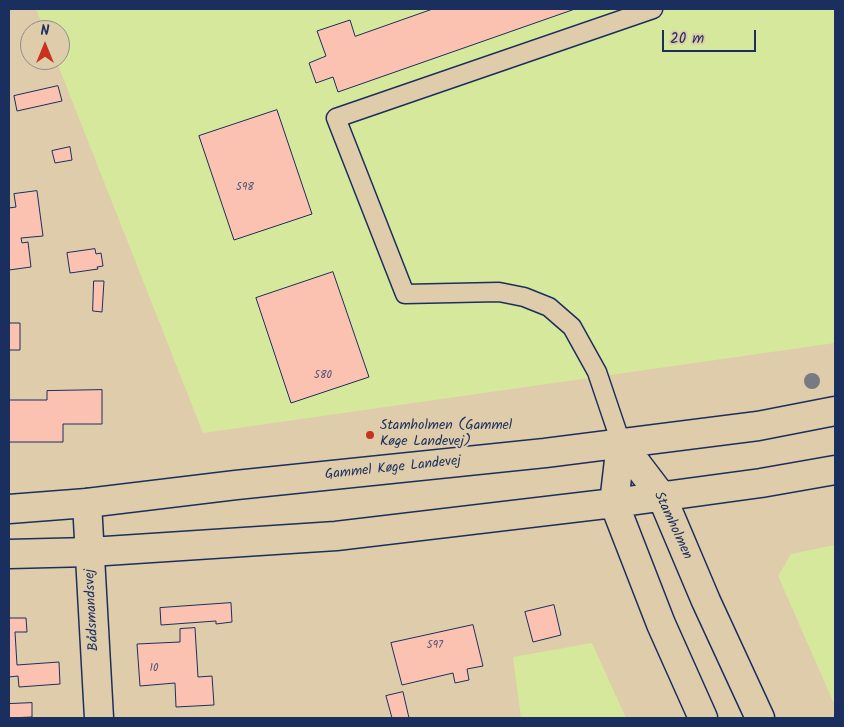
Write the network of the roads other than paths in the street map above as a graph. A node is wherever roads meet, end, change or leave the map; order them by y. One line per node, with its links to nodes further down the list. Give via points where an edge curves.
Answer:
1 (653, 9): 3 (lane, via 336,118 406,294 499,292 549,307 572,328 597,372)
2 (835, 411): 3 (main road, Gammel Køge Landevej, via 758,426)
3 (621, 443): 5 (main road, Stamholmen); 6 (main road, Gammel Køge Landevej); 7 (main road)
4 (835, 470): 5 (main road)
5 (662, 497): 7 (main road); 13 (main road, Stamholmen)
6 (87, 502): 8 (main road, Gammel Køge Landevej); 9 (main road, Bådsmandsvej)
7 (614, 503): 9 (main road, via 336,536); 12 (main road, via 661,624)
8 (9, 509)
9 (90, 552): 10 (main road); 11 (main road, Bådsmandsvej)
10 (9, 554)
11 (99, 718)
12 (703, 718)
13 (760, 718)

